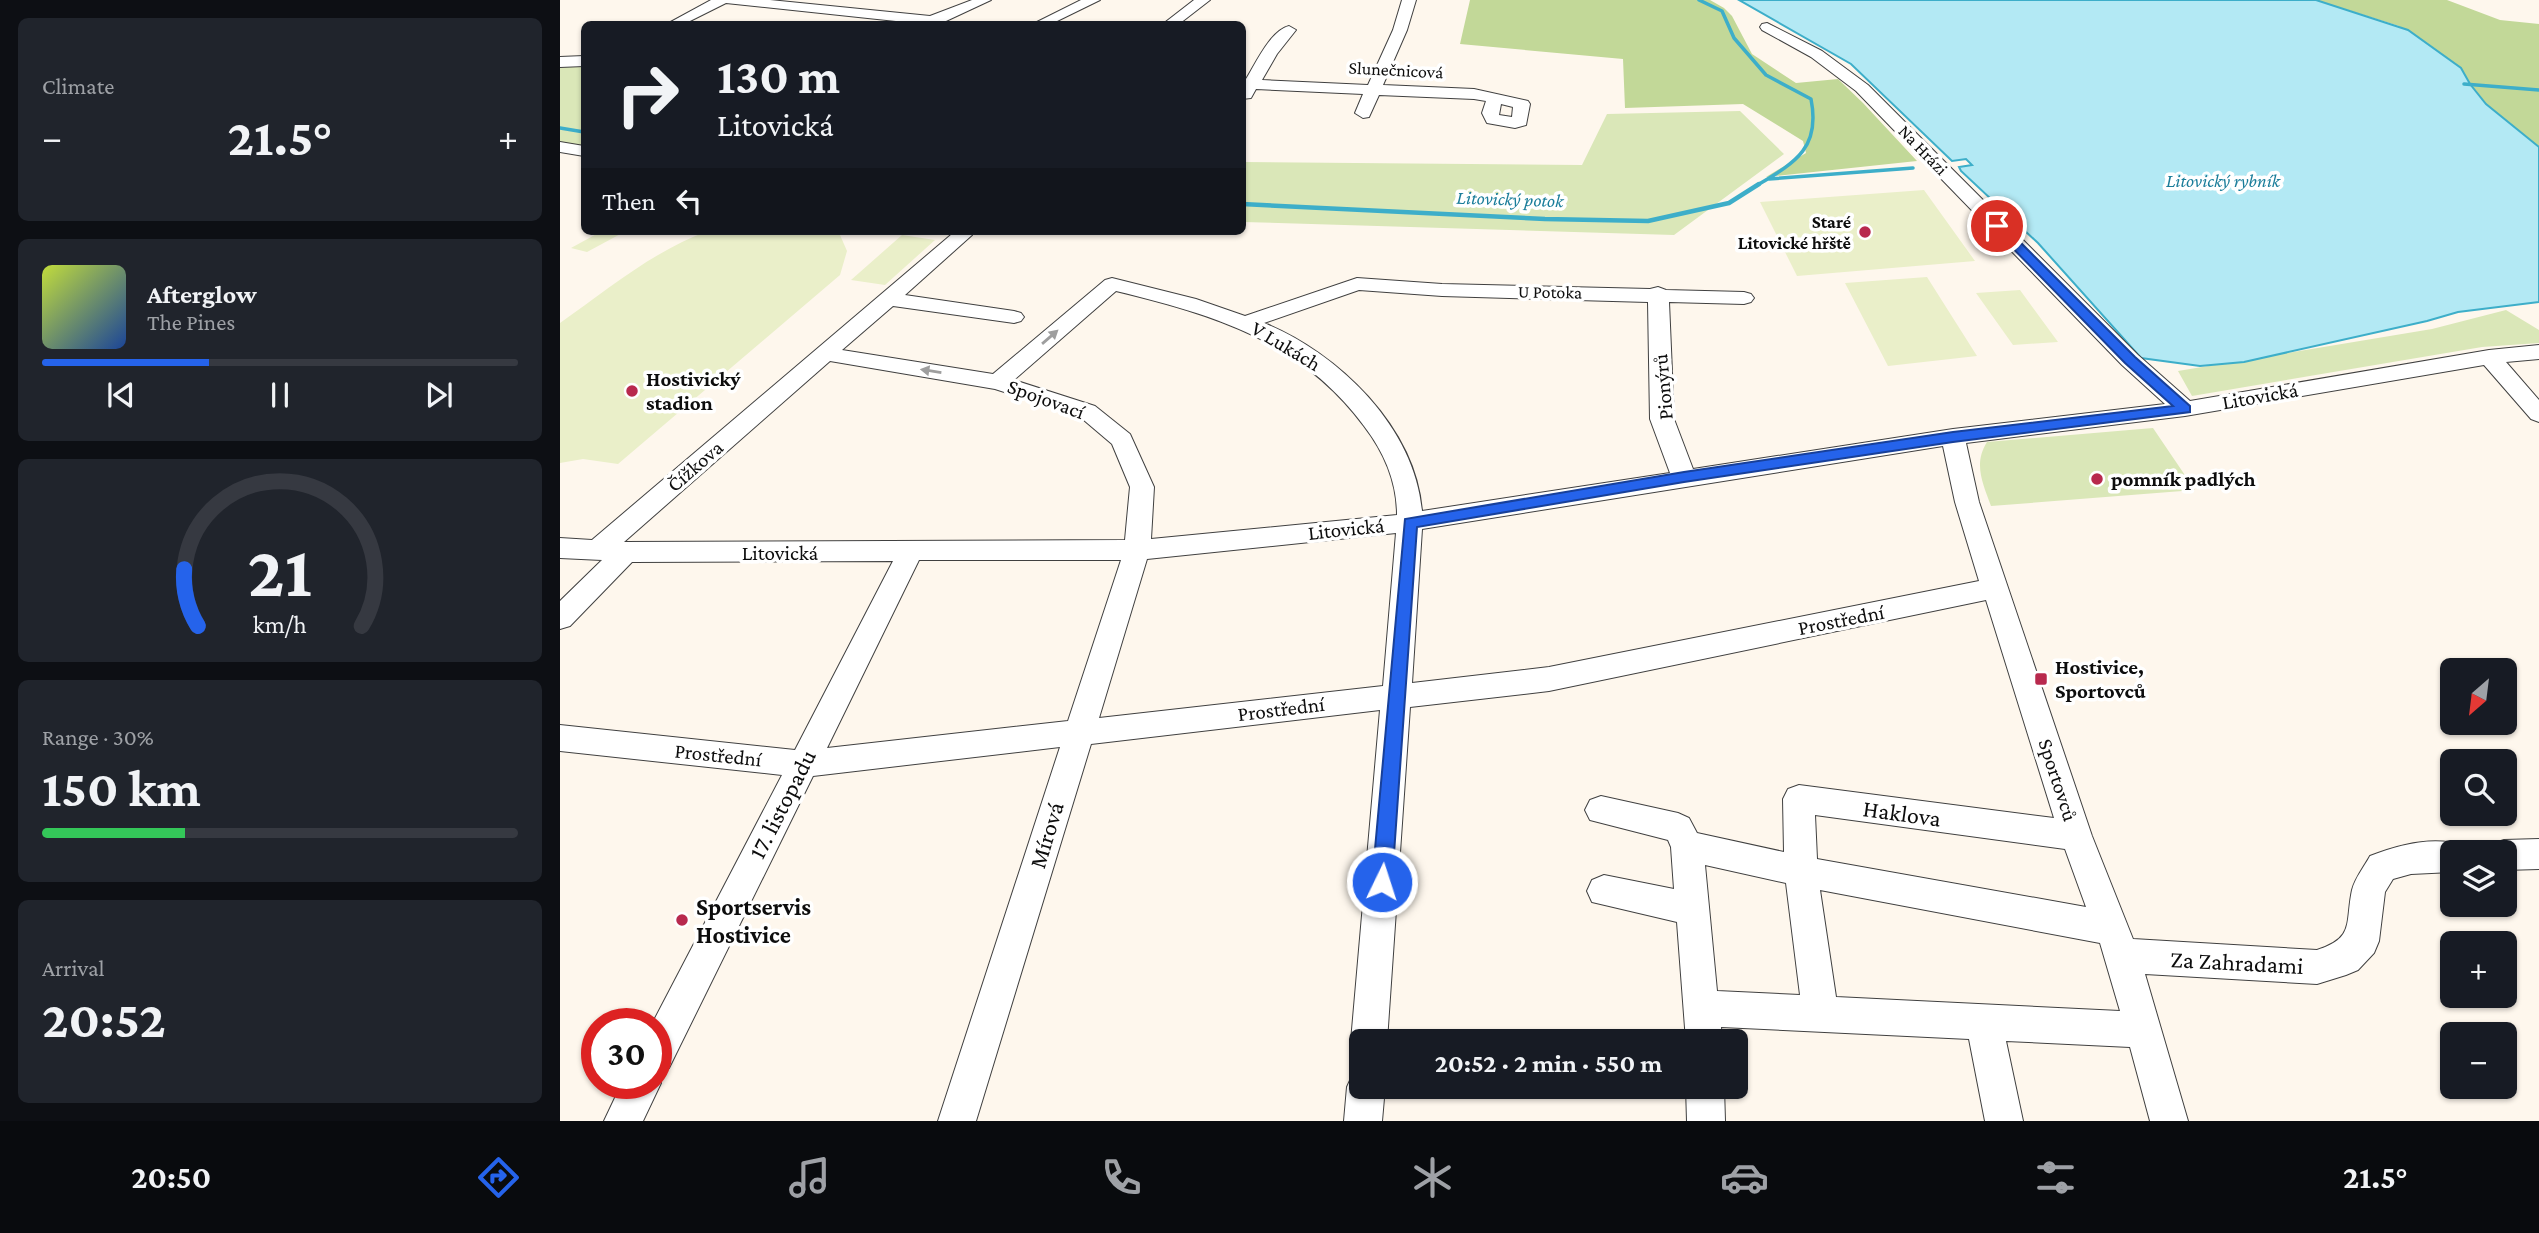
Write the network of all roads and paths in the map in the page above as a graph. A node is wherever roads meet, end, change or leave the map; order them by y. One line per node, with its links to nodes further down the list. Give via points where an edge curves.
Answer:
1 (722, 0): 9 (street)
2 (729, 0): 8 (street)
3 (870, 0): 8 (street)
4 (984, 0): 11 (street)
5 (1093, 0): 12 (street)
6 (1203, 0): 13 (street)
7 (1409, 0): 19 (street)
8 (839, 13): 10 (street)
9 (680, 21)
10 (917, 21)
11 (941, 21)
12 (1047, 21)
13 (1174, 21)
14 (1767, 27): 35 (street, Na Hrázi, via 1838,66 2130,360)
15 (1289, 30): 18 (street)
16 (581, 61): 17 (street)
17 (560, 62)
18 (1247, 84): 19 (street, Slunečnicová)
19 (1372, 88): 20 (street); 21 (street, Slunečnicová, via 1495,97 1490,113 1493,119)
20 (1363, 113)
21 (1515, 123)
22 (560, 147): 23 (street)
23 (581, 150)
24 (960, 235): 28 (street, Čížkova)
25 (1112, 284): 30 (street, V Lukách, via 1208,307); 34 (street, Spojovací, one-way to 25)
26 (1658, 293): 27 (street, U Potoka); 30 (street, U Potoka, via 1357,284); 38 (street, Pionýrů, via 1662,419)
27 (1744, 298)
28 (888, 299): 29 (street); 32 (street, Čížkova)
29 (1014, 317)
30 (1247, 322): 39 (street, V Lukách, via 1316,361 1362,401 1395,454 1409,491)
31 (2539, 352): 33 (street, Litovická)
32 (825, 354): 34 (street, one-way to 32); 41 (street, Čížkova)
33 (2490, 357): 35 (street, Litovická); 36 (street)
34 (998, 382): 42 (street, Spojovací, via 1087,411 1122,440 1142,487)
35 (2185, 409): 37 (street, Litovická)
36 (2539, 414)
37 (1953, 437): 38 (street, Litovická); 45 (street, Sportovců)
38 (1684, 477): 39 (street, Litovická)
39 (1410, 523): 42 (street, Litovická); 47 (street)
40 (560, 548): 41 (street, Litovická)
41 (597, 550): 43 (street, Litovická)
42 (1137, 550): 44 (street, Litovická); 48 (street, Mírová)
43 (626, 552): 44 (street, Litovická); 46 (street)
44 (910, 553): 50 (street, 17. listopadu)
45 (1996, 588): 47 (street, Prostřední, via 1549,679); 52 (street, Sportovců)
46 (560, 618)
47 (1396, 696): 48 (street, Prostřední); 65 (street)
48 (1079, 732): 50 (street, Prostřední); 71 (street, Mírová)
49 (560, 738): 50 (street, Prostřední)
50 (802, 764): 63 (street, 17. listopadu)
51 (1601, 810): 53 (street, via 1678,828)
52 (2076, 836): 57 (street, Haklova, via 1799,799); 60 (street, Sportovců)
53 (1687, 846): 57 (street); 59 (street)
54 (2539, 854): 55 (street)
55 (2517, 855)
56 (2440, 858): 60 (street, Za Zahradami, via 2382,867 2369,888 2362,941 2346,958 2317,967)
57 (1801, 871): 60 (street); 61 (street, Haklova)
58 (1604, 891): 59 (street)
59 (1693, 909): 64 (street)
60 (2116, 942): 66 (street, Sportovců)
61 (1820, 1014): 62 (street); 64 (street)
62 (1984, 1022): 66 (street); 74 (street)
63 (672, 1023)
64 (1704, 1025)
65 (1370, 1029)
66 (2144, 1030): 75 (street, Sportovců)
67 (634, 1099): 70 (street)
68 (1365, 1099): 72 (street)
69 (1705, 1099): 73 (street)
70 (624, 1121)
71 (957, 1121)
72 (1363, 1121)
73 (1706, 1121)
74 (2004, 1121)
75 (2169, 1121)

